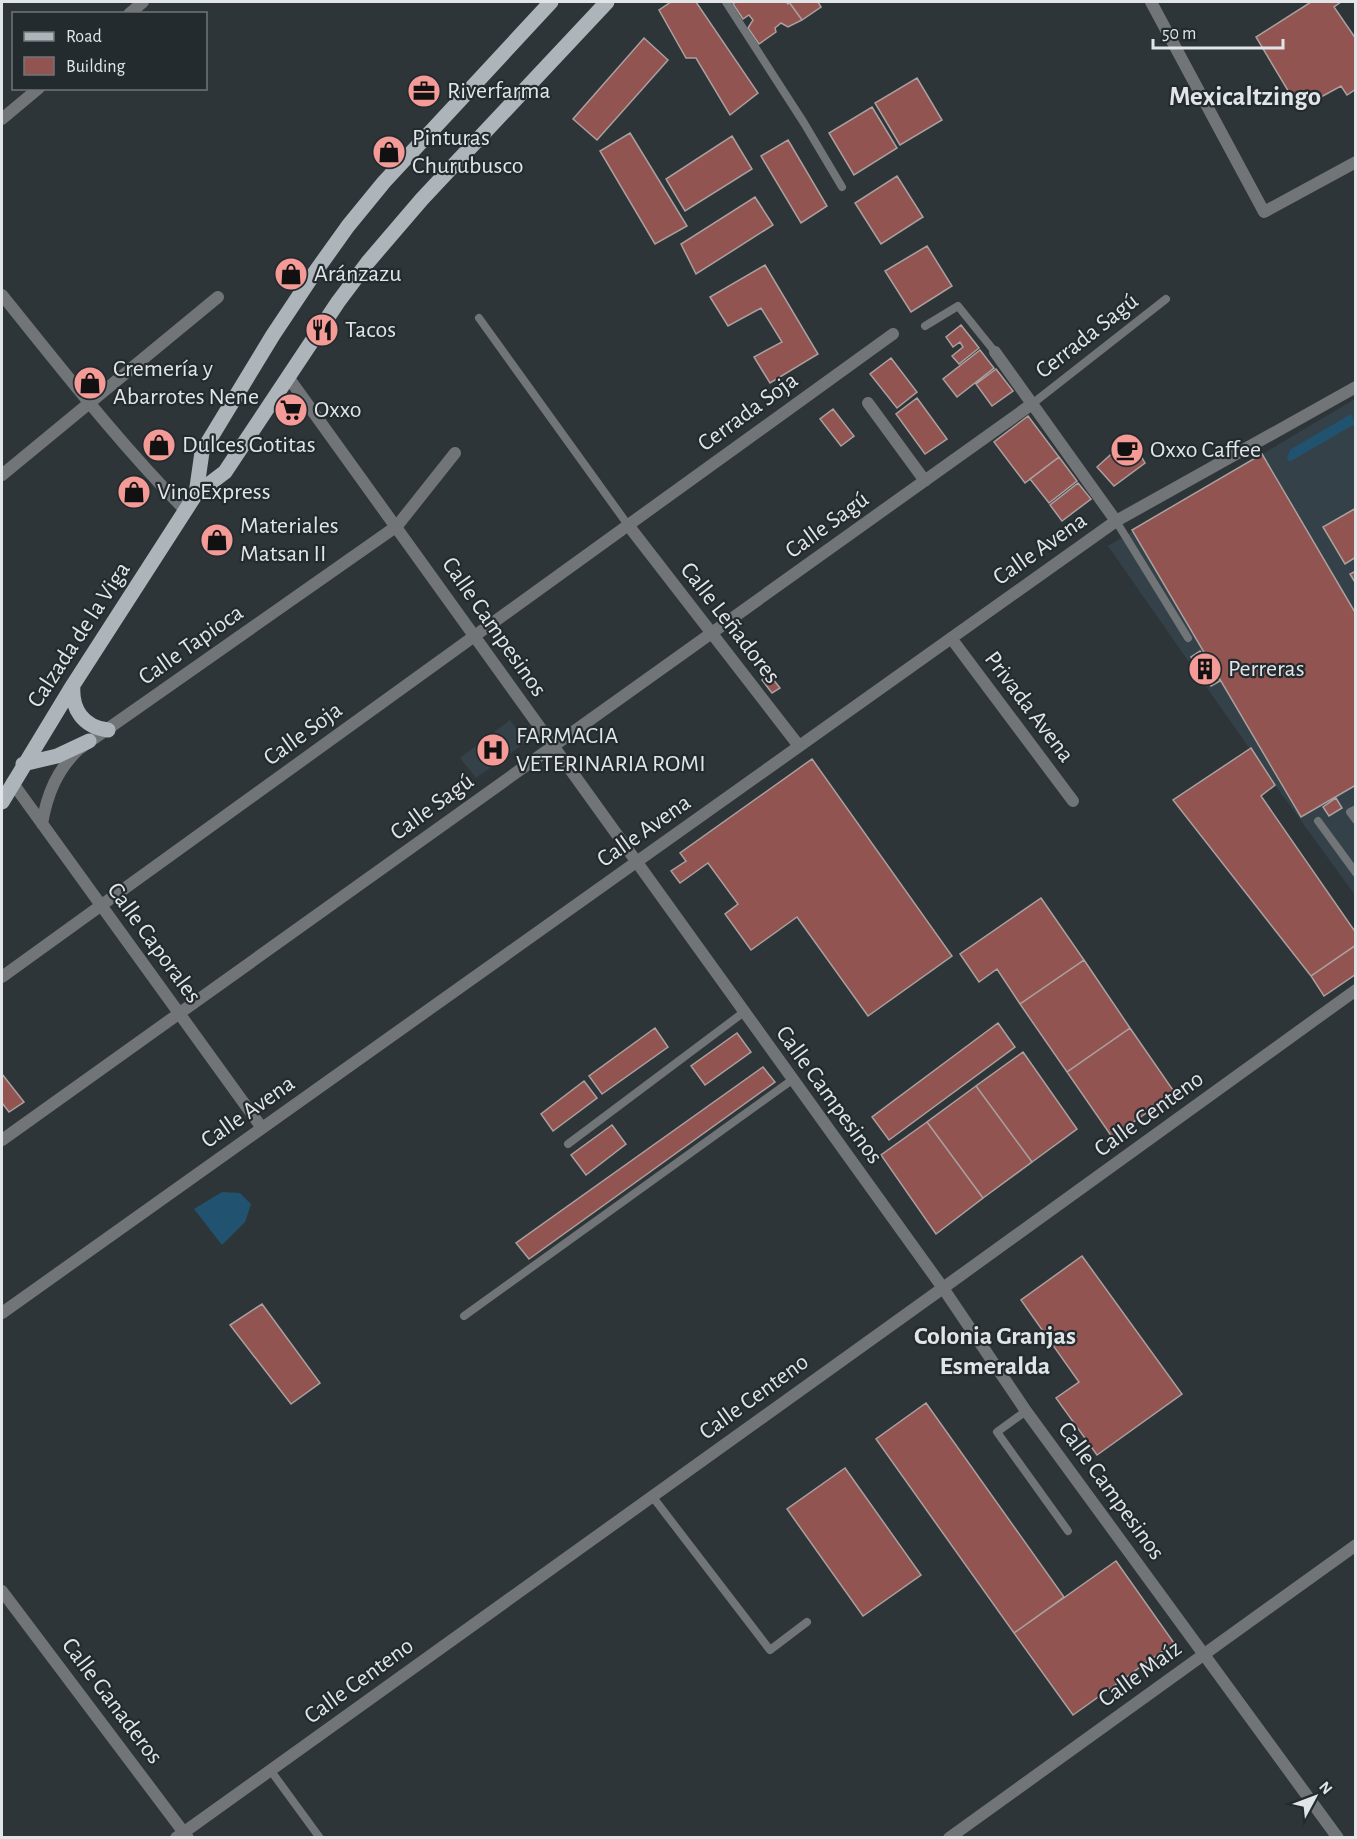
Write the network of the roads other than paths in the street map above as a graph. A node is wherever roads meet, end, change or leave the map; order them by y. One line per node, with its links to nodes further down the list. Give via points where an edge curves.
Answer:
1 (143, 2): 6 (street)
2 (551, 2): 26 (main road, Calzada de la Viga, via 348,226 273,335 202,452)
3 (606, 2): 18 (main road, Calzada de la Viga, via 368,262)
4 (726, 2): 10 (lane)
5 (1151, 2): 9 (street, via 1264,212)
6 (131, 12)
7 (37, 90): 8 (street)
8 (2, 119)
9 (1356, 162)
10 (842, 186)
11 (2, 295): 20 (street)
12 (218, 297): 20 (street)
13 (1166, 299): 22 (lane, Cerrada Sagú)
14 (479, 318): 29 (lane)
15 (925, 326): 17 (lane, via 958,306)
16 (893, 334): 29 (street, Cerrada Soja)
17 (995, 352): 22 (street)
18 (288, 377): 26 (main road, Calzada de la Viga, via 225,472); 30 (street, Calle Campesinos)
19 (1356, 387): 28 (street, Calle Avena)
20 (90, 403): 24 (street); 27 (street)
21 (868, 403): 25 (street)
22 (1032, 404): 25 (street, Calle Sagú); 28 (street)
23 (455, 453): 30 (street, Calle Tapioca)
24 (2, 476)
25 (924, 481): 31 (street, Calle Sagú)
26 (196, 494): 27 (main road, Calzada de la Viga)
27 (186, 511): 35 (main road, Calzada de la Viga)
28 (1116, 521): 33 (street, Calle Avena); 34 (lane)
29 (628, 525): 31 (street, Calle Leñadores); 32 (street, Calle Soja)
30 (396, 526): 32 (street, Calle Campesinos); 36 (street, Calle Tapioca)
31 (712, 633): 38 (street, Calle Leñadores); 39 (street, Calle Sagú)
32 (474, 636): 39 (street, Calle Campesinos); 50 (street, Calle Soja)
33 (951, 638): 38 (street, Calle Avena); 42 (street, Privada Avena)
34 (1188, 638)
35 (73, 685): 36 (main road, via 73,703 82,719); 40 (main road, Calzada de la Viga)
36 (108, 730): 37 (street, Calle Tapioca)
37 (89, 741): 40 (main road, via 57,756); 47 (street, Calle Tapioca, via 55,779)
38 (799, 746): 48 (street, Calle Avena)
39 (552, 747): 48 (street, Calle Campesinos); 54 (street, Calle Sagú)
40 (23, 764): 41 (main road, Calzada de la Viga)
41 (12, 782): 43 (main road, Calzada de la Viga); 47 (street, Calle Caporales)
42 (1073, 801)
43 (2, 802)
44 (1356, 809): 45 (lane, via 1350,812)
45 (1356, 820)
46 (1318, 821): 49 (lane)
47 (42, 824): 50 (street, Calle Caporales)
48 (636, 862): 53 (street, Calle Campesinos); 56 (street, Calle Avena)
49 (1356, 873)
50 (101, 905): 51 (street, Calle Soja); 54 (street, Calle Caporales)
51 (2, 977)
52 (1356, 990): 59 (street, Calle Centeno)
53 (744, 1012): 55 (street, Calle Campesinos); 58 (lane)
54 (179, 1013): 56 (street, Calle Caporales); 57 (street, Calle Sagú)
55 (792, 1080): 59 (street, Calle Campesinos); 61 (lane)
56 (262, 1128): 60 (street, Calle Avena)
57 (2, 1140)
58 (568, 1144)
59 (943, 1288): 62 (street, Calle Campesinos); 63 (street, Calle Centeno)
60 (2, 1313)
61 (464, 1316)
62 (1026, 1411): 64 (lane, via 997,1432); 68 (street, Calle Campesinos)
63 (652, 1496): 67 (lane, via 770,1650); 69 (street, Calle Centeno)
64 (1068, 1531)
65 (1356, 1545): 68 (street, Calle Maíz)
66 (2, 1591): 70 (street, Calle Ganaderos)
67 (807, 1622)
68 (1205, 1653): 72 (street, Calle Maíz); 73 (street, Calle Campesinos)
69 (271, 1771): 70 (street, Calle Centeno); 71 (lane)
70 (183, 1836)
71 (320, 1838)
72 (949, 1838)
73 (1338, 1838)

